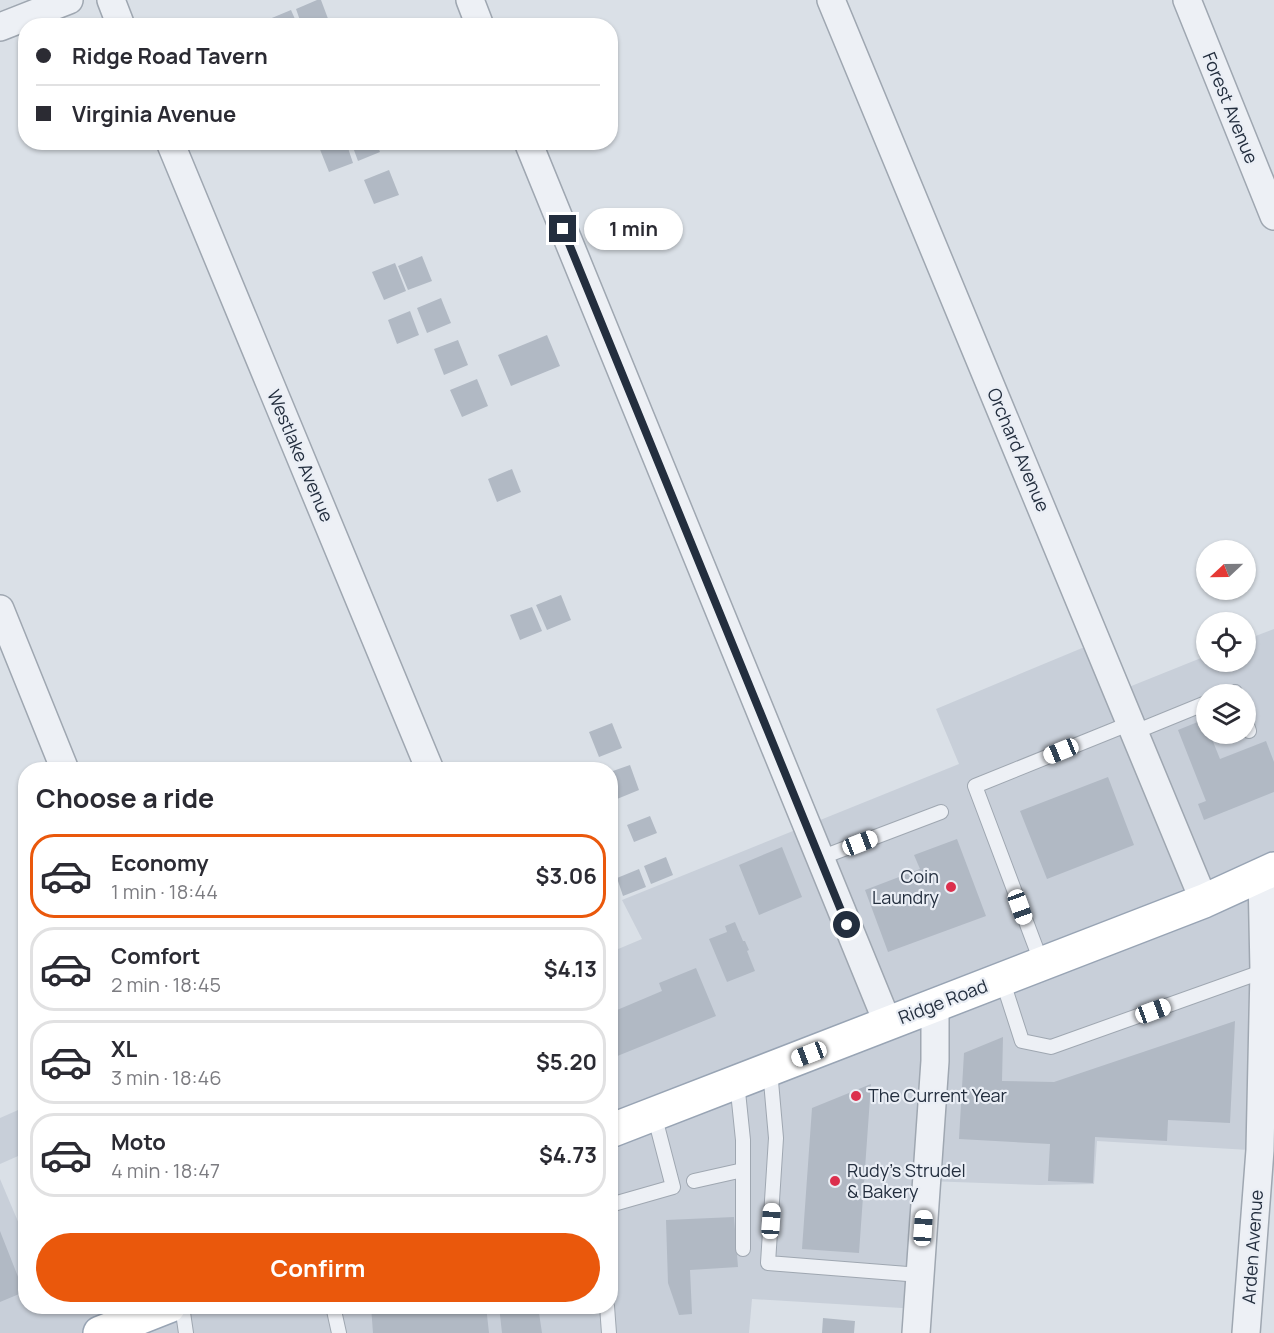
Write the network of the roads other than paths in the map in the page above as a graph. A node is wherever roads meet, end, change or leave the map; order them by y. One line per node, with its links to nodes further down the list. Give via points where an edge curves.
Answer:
1 (69, 0): 6 (street)
2 (111, 0): 7 (street)
3 (470, 0): 8 (street)
4 (831, 0): 16 (street, Orchard Avenue)
5 (1187, 0): 13 (street, Forest Avenue)
6 (23, 18)
7 (118, 18)
8 (477, 18)
9 (18, 20): 10 (street)
10 (0, 27)
11 (173, 150): 18 (street, Westlake Avenue)
12 (531, 150): 20 (street)
13 (1274, 216)
14 (0, 609): 17 (street)
15 (1196, 706): 16 (lane)
16 (1133, 727): 22 (street, Orchard Avenue); 23 (lane, via 975,786)
17 (61, 762)
18 (427, 762)
19 (941, 812): 20 (lane)
20 (820, 858): 27 (street)
21 (1268, 871): 22 (main road, Ridge Road); 24 (street, Arden Avenue)
22 (1204, 901): 23 (main road, Ridge Road)
23 (1042, 964): 25 (main road, Ridge Road)
24 (1264, 971): 25 (lane, via 1051,1047 1022,1041); 28 (street, Arden Avenue)
25 (1002, 979): 26 (main road, Ridge Road)
26 (935, 1005): 27 (main road, Ridge Road); 37 (street, via 935,1061)
27 (888, 1024): 29 (main road, Ridge Road)
28 (1268, 1049): 47 (street, Arden Avenue)
29 (770, 1070): 30 (main road, Ridge Road); 37 (lane, via 776,1138 768,1263)
30 (737, 1082): 31 (main road, Ridge Road); 33 (lane)
31 (654, 1114): 32 (main road, Ridge Road); 35 (lane, via 673,1187)
32 (618, 1128)
33 (743, 1170): 34 (lane); 36 (lane)
34 (694, 1181)
35 (618, 1203)
36 (743, 1249)
37 (920, 1275): 46 (street)
38 (149, 1314): 42 (main road)
39 (183, 1314): 43 (lane)
40 (335, 1314): 44 (lane)
41 (608, 1314): 45 (lane)
42 (100, 1333)
43 (186, 1333)
44 (339, 1333)
45 (609, 1333)
46 (916, 1333)
47 (1246, 1333)

